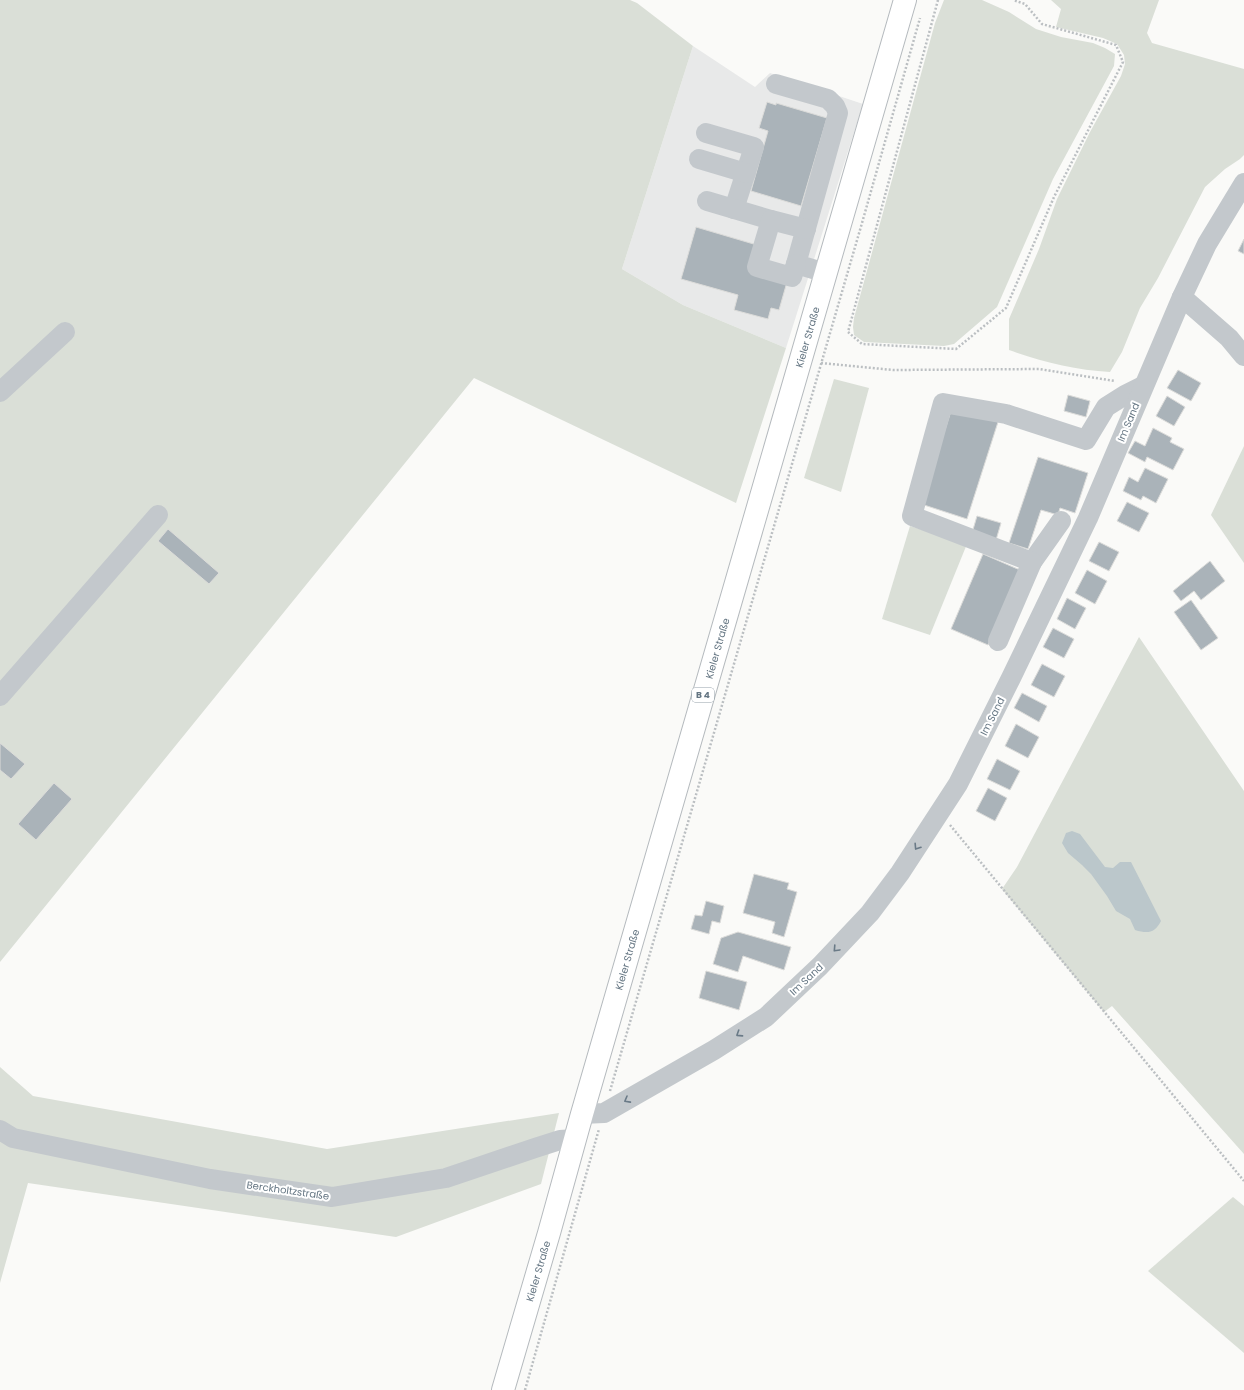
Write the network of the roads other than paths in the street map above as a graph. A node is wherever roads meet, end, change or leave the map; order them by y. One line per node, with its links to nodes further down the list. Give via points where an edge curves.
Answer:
1 (913, 8): 12 (main road, Kieler Straße / B 4)
2 (776, 84): 10 (street, via 828,99 836,106 838,113)
3 (706, 133): 5 (street, via 754,147)
4 (699, 159): 5 (street)
5 (746, 173): 8 (street)
6 (1244, 183): 13 (street, Im Sand, via 1207,244)
7 (707, 201): 8 (street)
8 (734, 209): 9 (street)
9 (771, 220): 10 (street); 11 (street, via 757,267 792,277)
10 (806, 229): 11 (street)
11 (796, 264): 12 (street)
12 (826, 273): 23 (main road, Kieler Straße / B 4, via 811,361)
13 (1182, 296): 15 (street, via 1229,338); 16 (street, Im Sand)
14 (64, 332): 17 (street)
15 (1244, 356)
16 (1143, 386): 20 (street, via 1106,408 1086,440 1006,414 943,403 912,516); 23 (street, Im Sand, one-way to 23, via 1088,518 958,784 900,873 870,913 820,966 766,1017 604,1113)
17 (0, 392)
18 (158, 515): 22 (street)
19 (1061, 521): 20 (street)
20 (1032, 562): 21 (street)
21 (998, 641)
22 (0, 696)
23 (582, 1114): 25 (main road, Kieler Straße / B 4)
24 (0, 1130): 25 (street, Berckholtzstraße, via 13,1138 210,1179 332,1197 446,1178 560,1140)
25 (575, 1140): 26 (main road, Kieler Straße / B 4)
26 (503, 1390)

